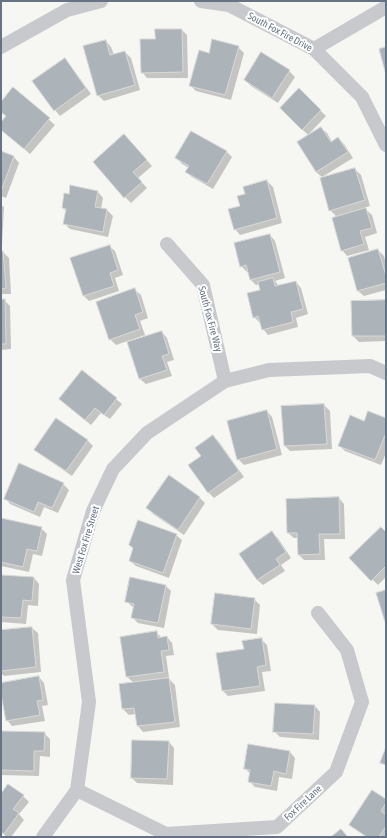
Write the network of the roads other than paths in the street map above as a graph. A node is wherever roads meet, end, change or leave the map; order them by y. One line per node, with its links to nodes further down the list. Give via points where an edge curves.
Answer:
1 (101, 1): 4 (street, via 67,10)
2 (201, 1): 5 (street, South Fox Fire Drive, via 229,5)
3 (386, 7): 5 (street)
4 (1, 47)
5 (314, 49): 6 (street, South Fox Fire Drive, via 362,97)
6 (386, 145)
7 (167, 244): 9 (street, South Fox Fire Way, via 203,285)
8 (386, 373): 9 (street, West Fox Fire Street, via 370,366 270,370)
9 (225, 381): 11 (street, West Fox Fire Street, via 147,433 113,469 93,511 74,580 88,702)
10 (318, 613): 11 (street, Fox Fire Lane, via 347,650 362,702 336,772 277,827 166,834)
11 (77, 790): 12 (street, West Fox Fire Street)
12 (43, 837)

